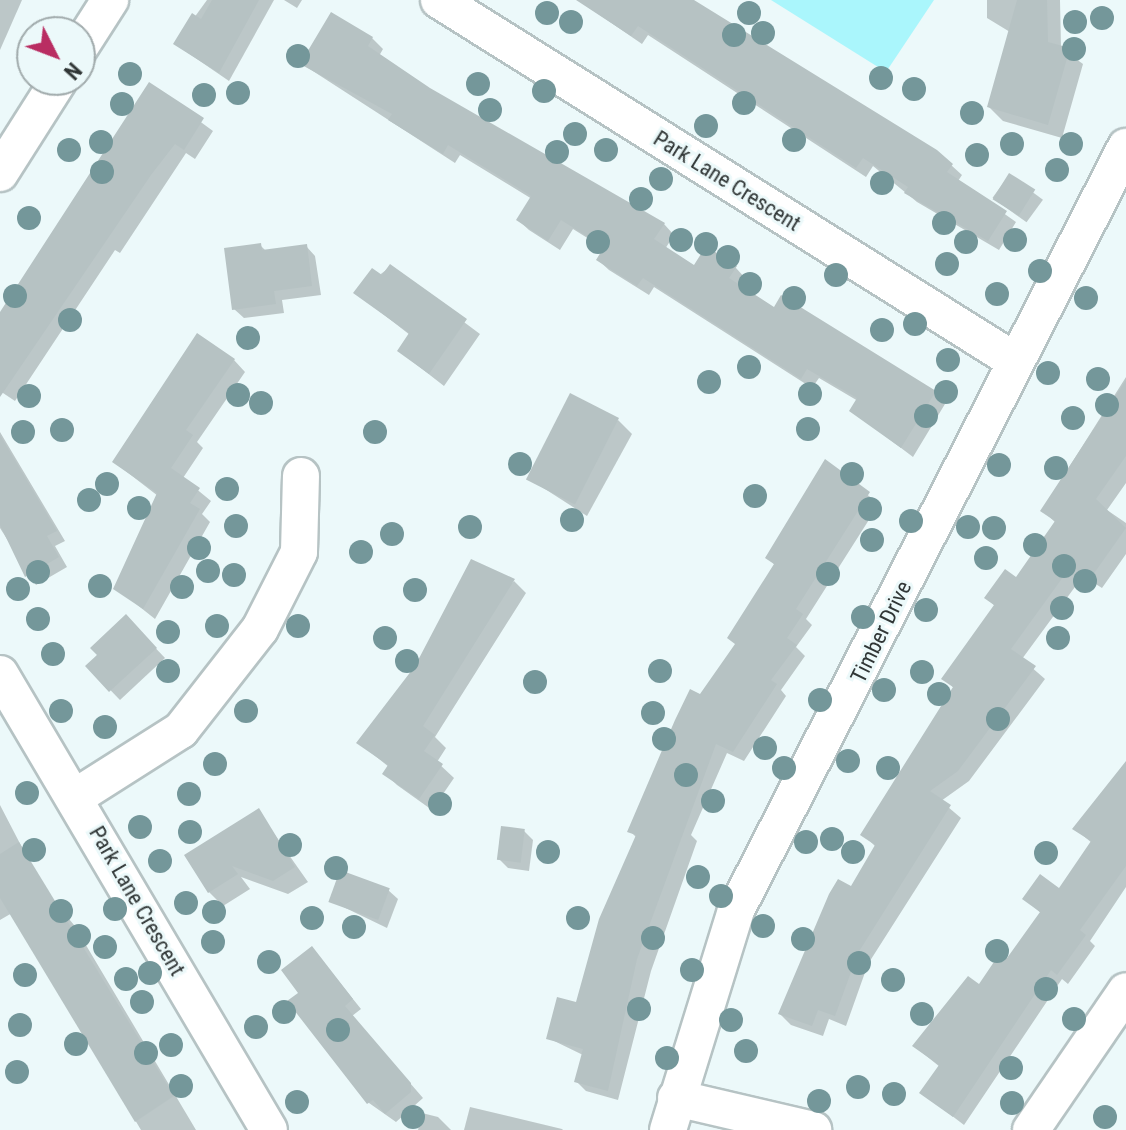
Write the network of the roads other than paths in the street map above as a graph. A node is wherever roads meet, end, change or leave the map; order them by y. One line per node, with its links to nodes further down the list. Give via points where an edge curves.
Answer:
1 (110, 0): 3 (street)
2 (439, 0): 7 (street, Park Lane Crescent)
3 (96, 22)
4 (49, 96): 6 (street)
5 (1126, 147): 7 (street, Timber Drive)
6 (0, 173)
7 (1015, 361): 12 (street, Timber Drive, via 736,910)
8 (301, 476): 10 (street, via 299,552 260,629 181,730)
9 (0, 674): 10 (street, Park Lane Crescent)
10 (77, 796): 13 (street, Park Lane Crescent)
11 (1126, 991): 15 (street)
12 (672, 1114): 14 (street)
13 (269, 1130)
14 (813, 1130)
15 (1031, 1130)

